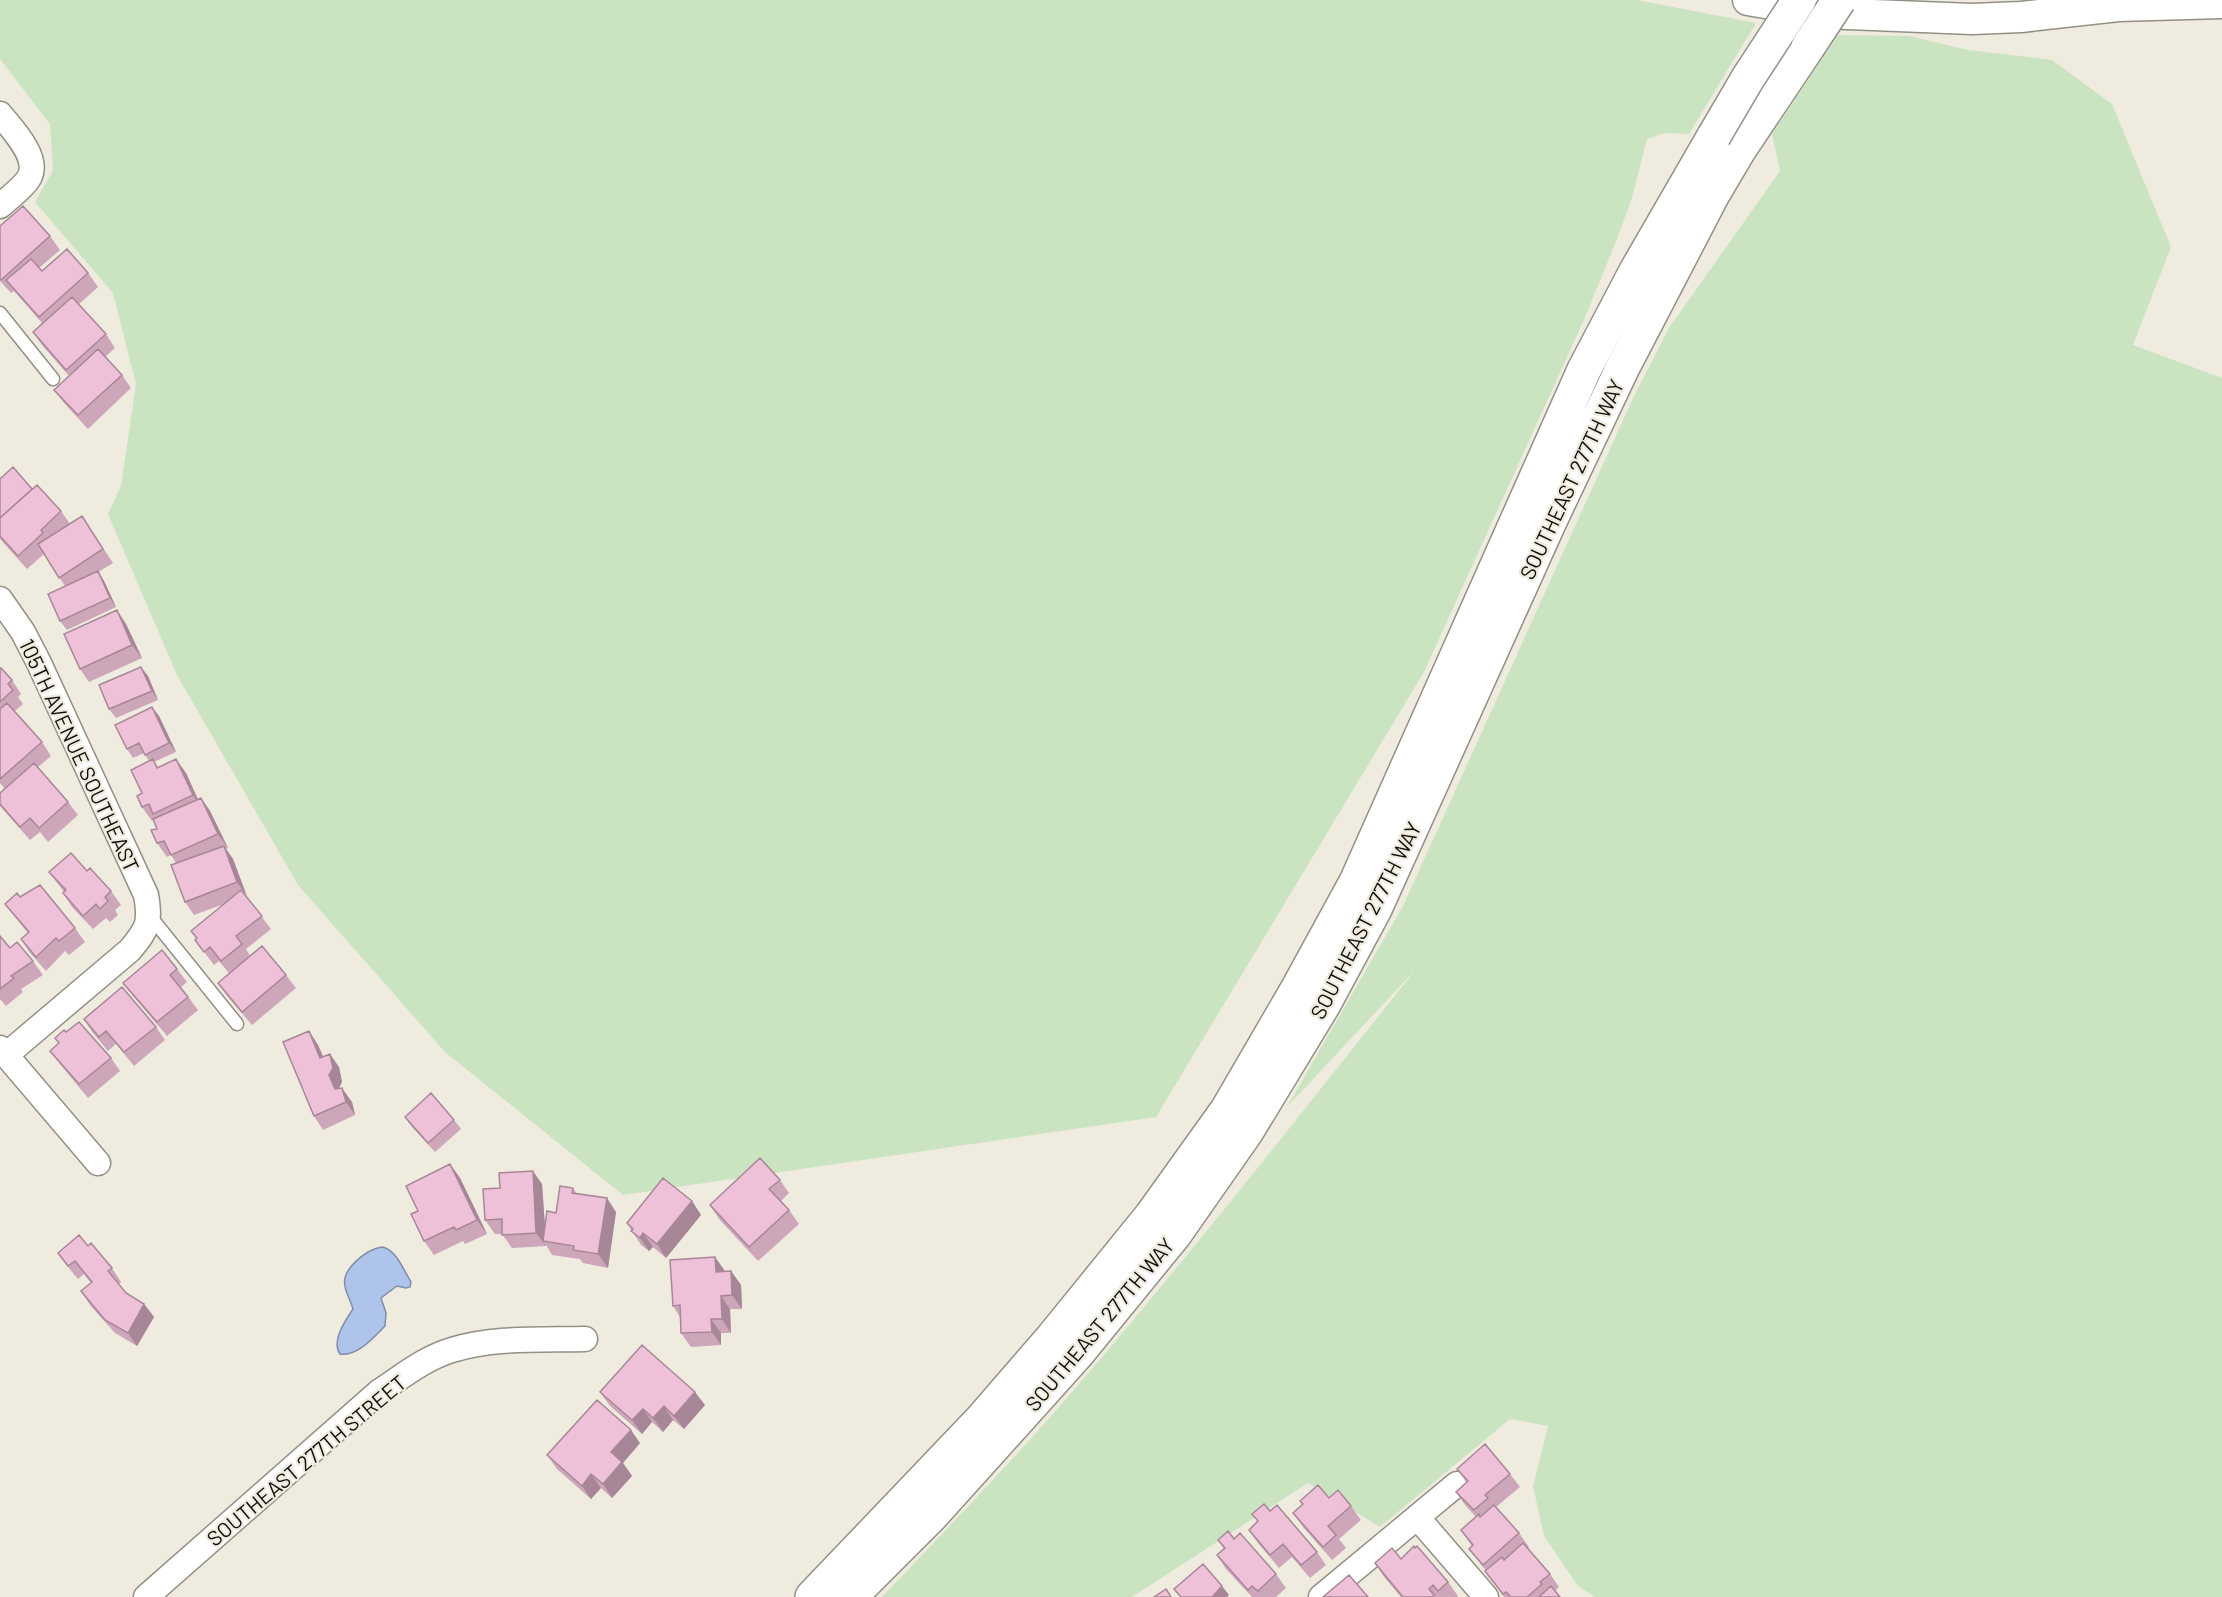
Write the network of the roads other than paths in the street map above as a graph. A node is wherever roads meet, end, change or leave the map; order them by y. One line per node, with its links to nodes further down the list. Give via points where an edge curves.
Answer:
1 (1748, 0): 4 (street, via 1823,13 1961,19 2118,6)
2 (1799, 0): 6 (main road, bridge, via 1748,78)
3 (1839, 0): 6 (main road, bridge)
4 (2222, 3)
5 (0, 114): 7 (street, via 26,147 32,164 30,176)
6 (1726, 143): 18 (main road, SOUTHEAST 277TH WAY, via 1636,271 1584,370 1356,882 1227,1110 1151,1216 1052,1338 981,1420); 22 (main road, SOUTHEAST 277TH WAY, via 1713,194 1622,369 1375,909 1324,1004 1253,1121 1175,1234 1077,1354 932,1515)
7 (0, 207)
8 (0, 313): 9 (lane)
9 (53, 379)
10 (0, 600): 11 (street, 105TH AVENUE SOUTHEAST, via 39,663 146,896)
11 (150, 916): 12 (lane); 13 (street, via 143,934 130,950)
12 (237, 1024)
13 (3, 1052): 14 (street)
14 (98, 1163)
15 (585, 1339): 19 (street, SOUTHEAST 277TH STREET, via 490,1342 451,1350 417,1366 380,1391)
16 (1457, 1484): 17 (street)
17 (1417, 1517): 23 (street); 24 (street)
18 (860, 1546): 20 (main road); 21 (main road)
19 (146, 1597)
20 (800, 1597)
21 (812, 1597)
22 (849, 1597)
23 (1321, 1597)
24 (1486, 1597)

